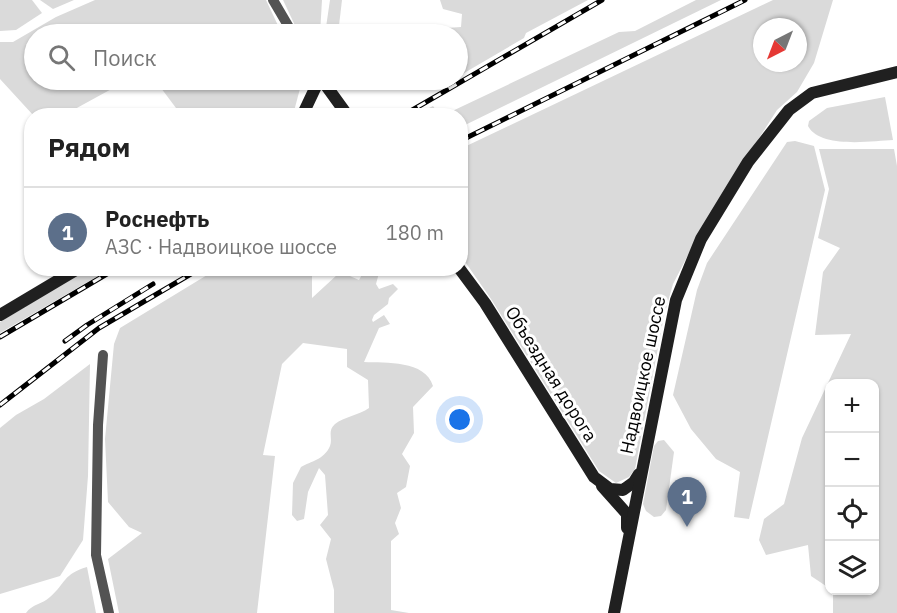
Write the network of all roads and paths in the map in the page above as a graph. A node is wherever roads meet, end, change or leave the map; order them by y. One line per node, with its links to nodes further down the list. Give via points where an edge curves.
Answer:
1 (273, 0): 2 (street)
2 (287, 24)
3 (897, 72): 12 (main road, Надвоицкое шоссе, via 812,93 789,110 748,162 700,239 675,300)
4 (316, 90): 6 (main road)
5 (328, 90): 7 (main road)
6 (306, 108)
7 (342, 108)
8 (66, 276): 10 (main road)
9 (465, 276): 13 (main road, Объездная дорога)
10 (0, 315)
11 (103, 355): 15 (street, via 96,555)
12 (642, 468): 13 (main road, via 634,482 623,490 610,489); 14 (main road, Надвоицкое шоссе)
13 (594, 477): 14 (main road, Объездная дорога, via 627,514)
14 (627, 550): 16 (main road, Надвоицкое шоссе)
15 (110, 613)
16 (614, 613)

